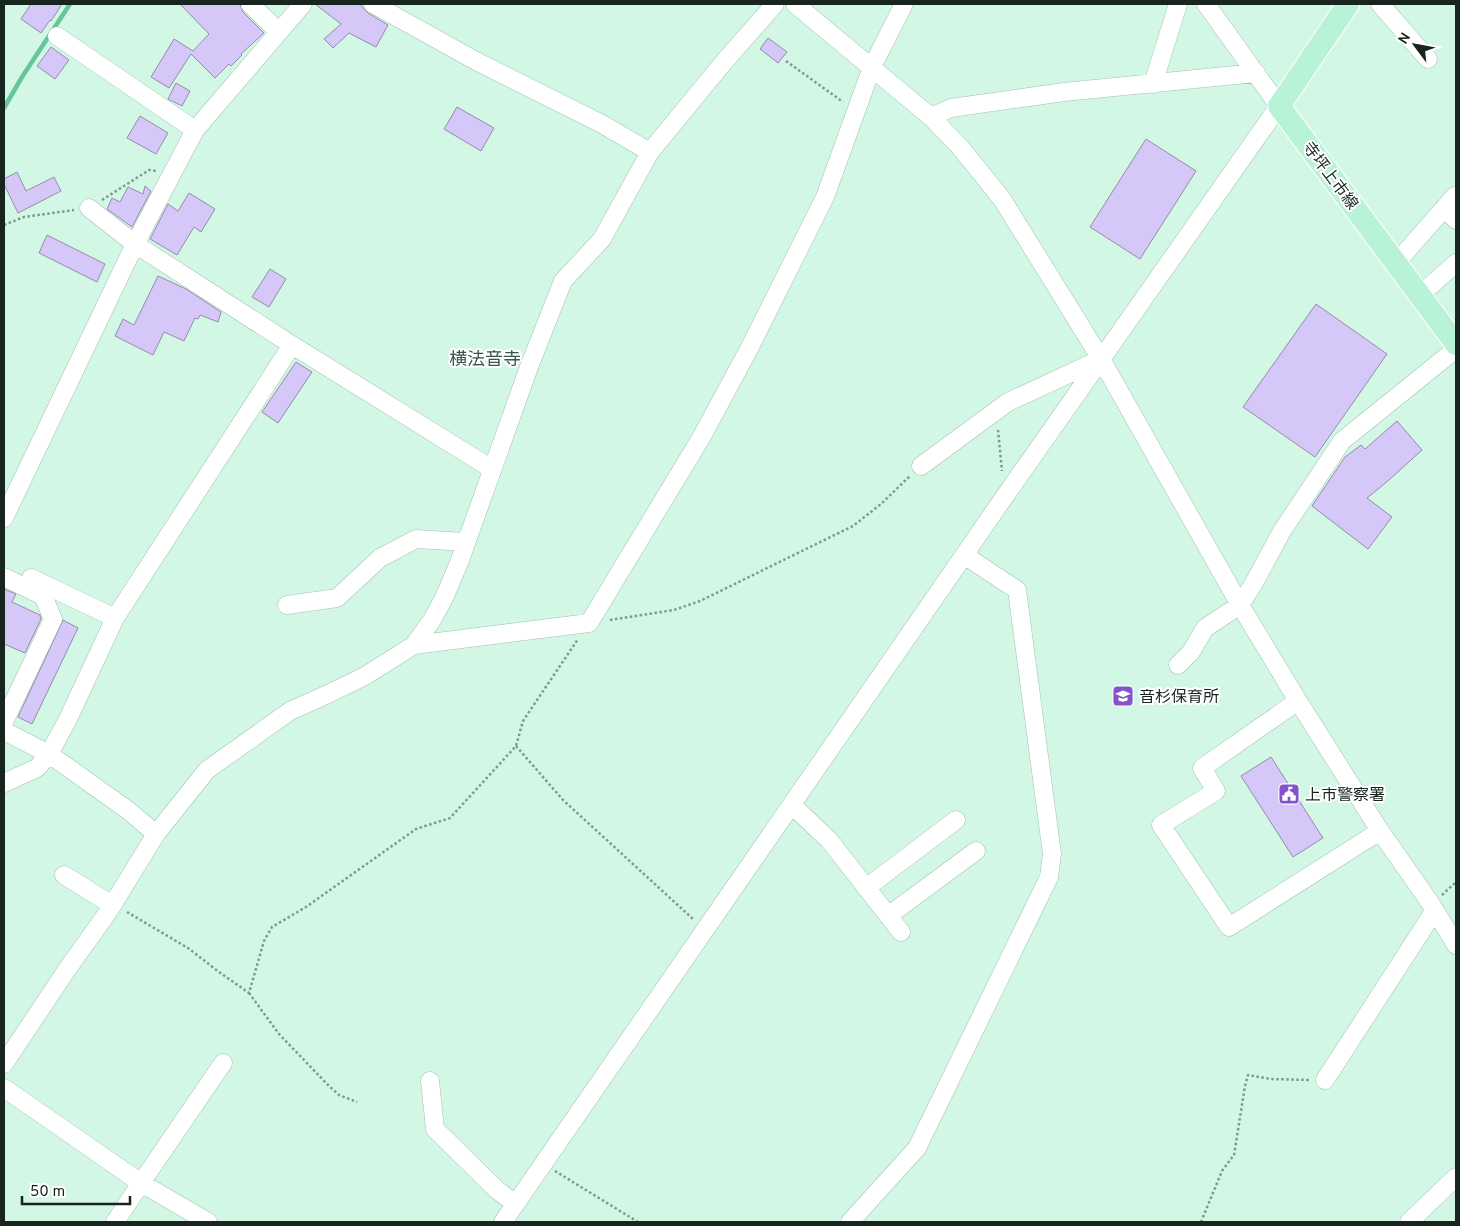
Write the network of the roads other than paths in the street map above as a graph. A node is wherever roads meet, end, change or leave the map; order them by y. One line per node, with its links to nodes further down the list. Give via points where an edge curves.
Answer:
1 (250, 4): 11 (street)
2 (303, 4): 11 (street)
3 (374, 4): 20 (street)
4 (775, 4): 20 (street)
5 (795, 4): 14 (street)
6 (904, 4): 14 (street)
7 (1178, 4): 16 (street)
8 (1206, 4): 15 (street)
9 (1348, 4): 17 (main road)
10 (1380, 4): 13 (street)
11 (279, 32): 19 (street)
12 (57, 36): 19 (street)
13 (1428, 59)
14 (872, 67): 18 (street); 41 (street, via 825,196 750,347 701,438 589,623)
15 (1256, 74): 16 (street); 17 (street)
16 (1153, 84): 18 (street, via 1064,92 951,108)
17 (1280, 106): 24 (main road, 寺坪上市線); 30 (street)
18 (931, 118): 30 (street, via 960,146 1002,199)
19 (195, 130): 23 (street)
20 (650, 152): 32 (street, via 602,239 563,281)
21 (89, 208): 23 (street)
22 (1452, 208): 24 (street)
23 (135, 244): 28 (street); 33 (street)
24 (1396, 263): 26 (main road, 寺坪上市線)
25 (1456, 263): 26 (street)
26 (1420, 295): 27 (main road, 寺坪上市線)
27 (1456, 344)
28 (292, 345): 32 (street); 40 (street)
29 (1456, 349): 39 (street, via 1342,441 1282,531)
30 (1101, 359): 31 (street, via 1008,402); 35 (street); 39 (street)
31 (921, 466)
32 (492, 469): 34 (street)
33 (4, 518)
34 (466, 542): 38 (street, via 416,539 380,558 337,598); 41 (street, via 445,596)
35 (964, 555): 48 (street); 68 (street, via 1017,590 1051,861 1048,877 917,1148)
36 (4, 565): 40 (street)
37 (4, 577): 44 (street, via 43,596 53,619)
38 (287, 605)
39 (1240, 605): 42 (street, via 1205,628 1191,652); 43 (street)
40 (115, 618): 46 (street)
41 (414, 645): 51 (street, via 365,676 290,710 207,770)
42 (1178, 665)
43 (1298, 701): 50 (street); 50 (street, via 1202,768 1216,791 1161,825 1229,927)
44 (4, 722)
45 (4, 730): 46 (street)
46 (50, 754): 47 (street, via 37,768); 51 (street)
47 (4, 783)
48 (792, 805): 54 (street, via 829,840); 67 (street)
49 (956, 820): 54 (street)
50 (1380, 832): 56 (street)
51 (156, 834): 55 (street)
52 (976, 851): 57 (street)
53 (64, 875): 55 (street)
54 (866, 888): 57 (street)
55 (112, 905): 61 (street)
56 (1435, 910): 59 (street); 62 (street)
57 (888, 916): 58 (street)
58 (901, 932)
59 (1456, 945)
60 (223, 1063): 66 (street)
61 (4, 1064)
62 (1325, 1080)
63 (430, 1081): 67 (street, via 435,1129 497,1190)
64 (4, 1088): 66 (street)
65 (1456, 1177): 72 (street)
66 (141, 1183): 69 (street); 70 (street)
67 (516, 1204): 71 (street)
68 (854, 1221)
69 (115, 1222)
70 (208, 1222)
71 (503, 1222)
72 (1409, 1222)

